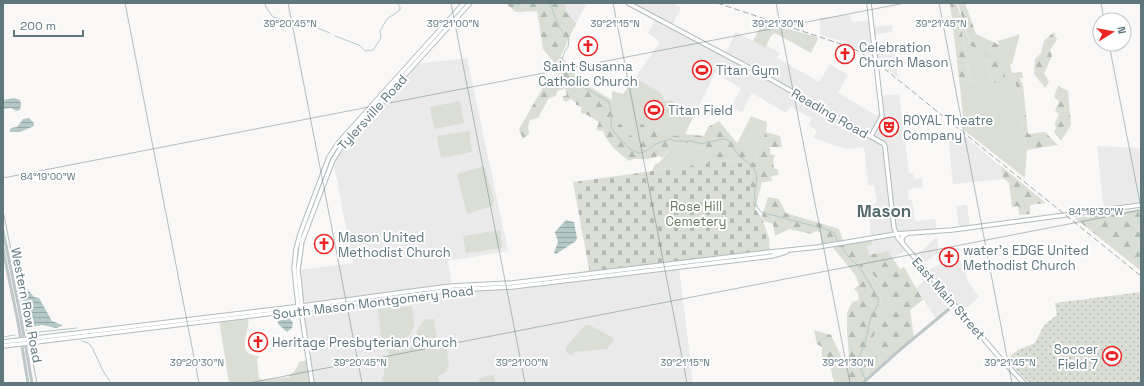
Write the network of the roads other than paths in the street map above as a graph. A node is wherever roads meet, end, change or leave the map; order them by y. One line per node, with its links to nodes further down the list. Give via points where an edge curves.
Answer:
1 (464, 3): 13 (main road, Tylersville Road, via 329,156 296,249 294,274)
2 (470, 3): 13 (main road, Tylersville Road, via 335,155 301,245 298,270)
3 (628, 3): 5 (main road, Reading Road)
4 (869, 3): 5 (main road, via 882,116)
5 (871, 136): 9 (main road, Reading Road, via 886,147)
6 (1141, 205): 8 (main road, South Mason Montgomery Road, via 952,230)
7 (3, 231): 14 (street, Western Row Road)
8 (908, 233): 9 (main road, South Mason Montgomery Road); 10 (main road, via 902,237)
9 (896, 234): 10 (main road, East Main Street); 13 (main road, South Mason Montgomery Road, via 791,251 512,283 440,288)
10 (902, 244): 12 (main road, East Main Street)
11 (3, 249): 14 (street, Western Row Road)
12 (954, 305): 20 (street); 21 (main road, East Main Street)
13 (300, 308): 14 (main road, South Mason Montgomery Road); 19 (main road, Tylersville Road)
14 (23, 341): 15 (main road, South Mason Montgomery Road); 16 (main road, South Mason Montgomery Road); 17 (street, Western Row Road); 18 (street, Western Row Road)
15 (3, 342)
16 (3, 346)
17 (28, 383)
18 (32, 383)
19 (312, 383)
20 (863, 383)
21 (1024, 383)

